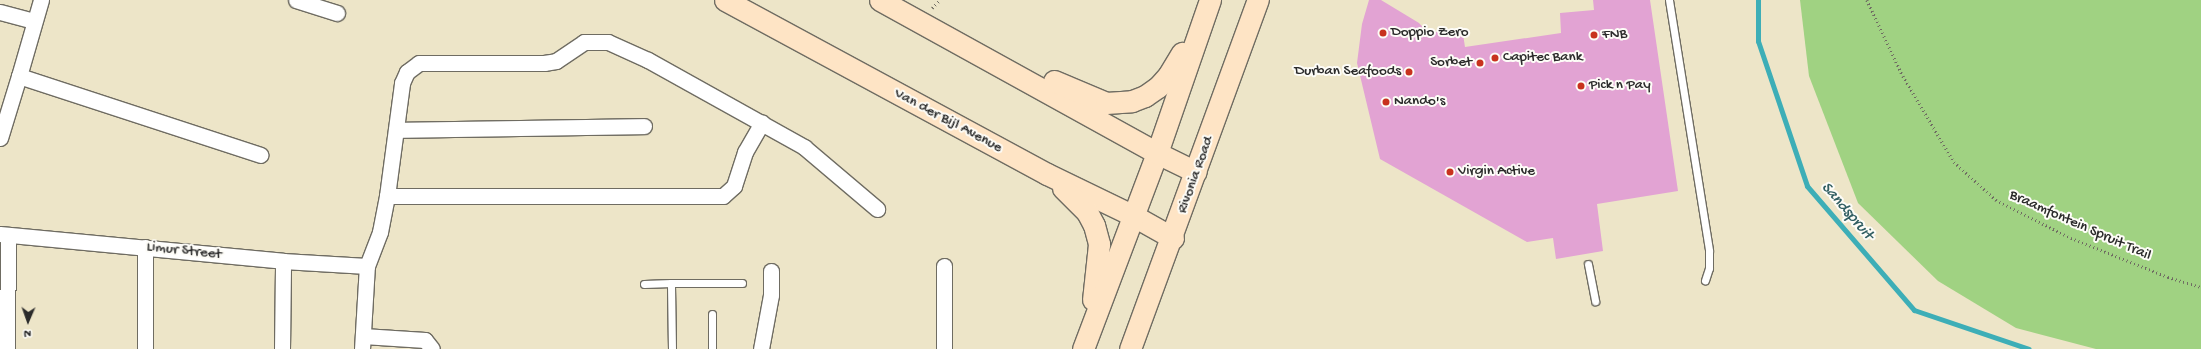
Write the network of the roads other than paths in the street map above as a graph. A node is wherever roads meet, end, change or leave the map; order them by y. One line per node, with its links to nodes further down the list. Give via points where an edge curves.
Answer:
1 (41, 0): 10 (street)
2 (296, 0): 9 (street)
3 (725, 0): 20 (main road, Van der Bijl Avenue)
4 (880, 0): 11 (main road)
5 (1209, 0): 11 (main road, via 1168,76 1145,96 1119,103 1092,99); 17 (main road)
6 (1258, 0): 19 (main road, Rivonia Road)
7 (1669, 0): 32 (lane, via 1709,251 1709,268)
8 (0, 12): 10 (street)
9 (337, 13)
10 (34, 21): 12 (street)
11 (934, 28): 17 (main road)
12 (19, 76): 16 (street); 18 (street)
13 (762, 122): 15 (street, via 625,48 595,41 584,42 556,62 425,63 412,66 403,77); 21 (street, via 745,152 734,186 723,196); 22 (street, via 804,147)
14 (644, 126): 15 (street)
15 (396, 130): 21 (street)
16 (0, 138)
17 (1157, 153): 19 (main road); 23 (main road)
18 (260, 155)
19 (1196, 172): 25 (main road, Rivonia Road)
20 (1047, 174): 23 (main road, Van der Bijl Avenue); 38 (main road, via 1078,201 1094,225 1098,244 1093,280)
21 (387, 196): 29 (street, via 380,232)
22 (876, 209)
23 (1132, 215): 25 (main road, Van der Bijl Avenue); 38 (main road)
24 (4, 235): 26 (street, Limur Street); 40 (street)
25 (1173, 238): 49 (main road, Rivonia Road)
26 (145, 247): 27 (street, Limur Street); 41 (street)
27 (283, 261): 29 (street, Limur Street); 42 (street)
28 (1588, 264): 36 (lane)
29 (367, 266): 39 (street)
30 (944, 266): 47 (street)
31 (771, 271): 46 (street, via 771,295)
32 (1705, 280)
33 (671, 283): 34 (lane); 35 (lane); 44 (lane)
34 (742, 283)
35 (644, 284)
36 (1595, 301)
37 (712, 314): 45 (lane)
38 (1092, 321): 48 (main road)
39 (363, 342): 43 (street, via 424,340)
40 (7, 349)
41 (146, 349)
42 (282, 349)
43 (432, 349)
44 (672, 349)
45 (712, 349)
46 (761, 349)
47 (944, 349)
48 (1083, 349)
49 (1130, 349)

